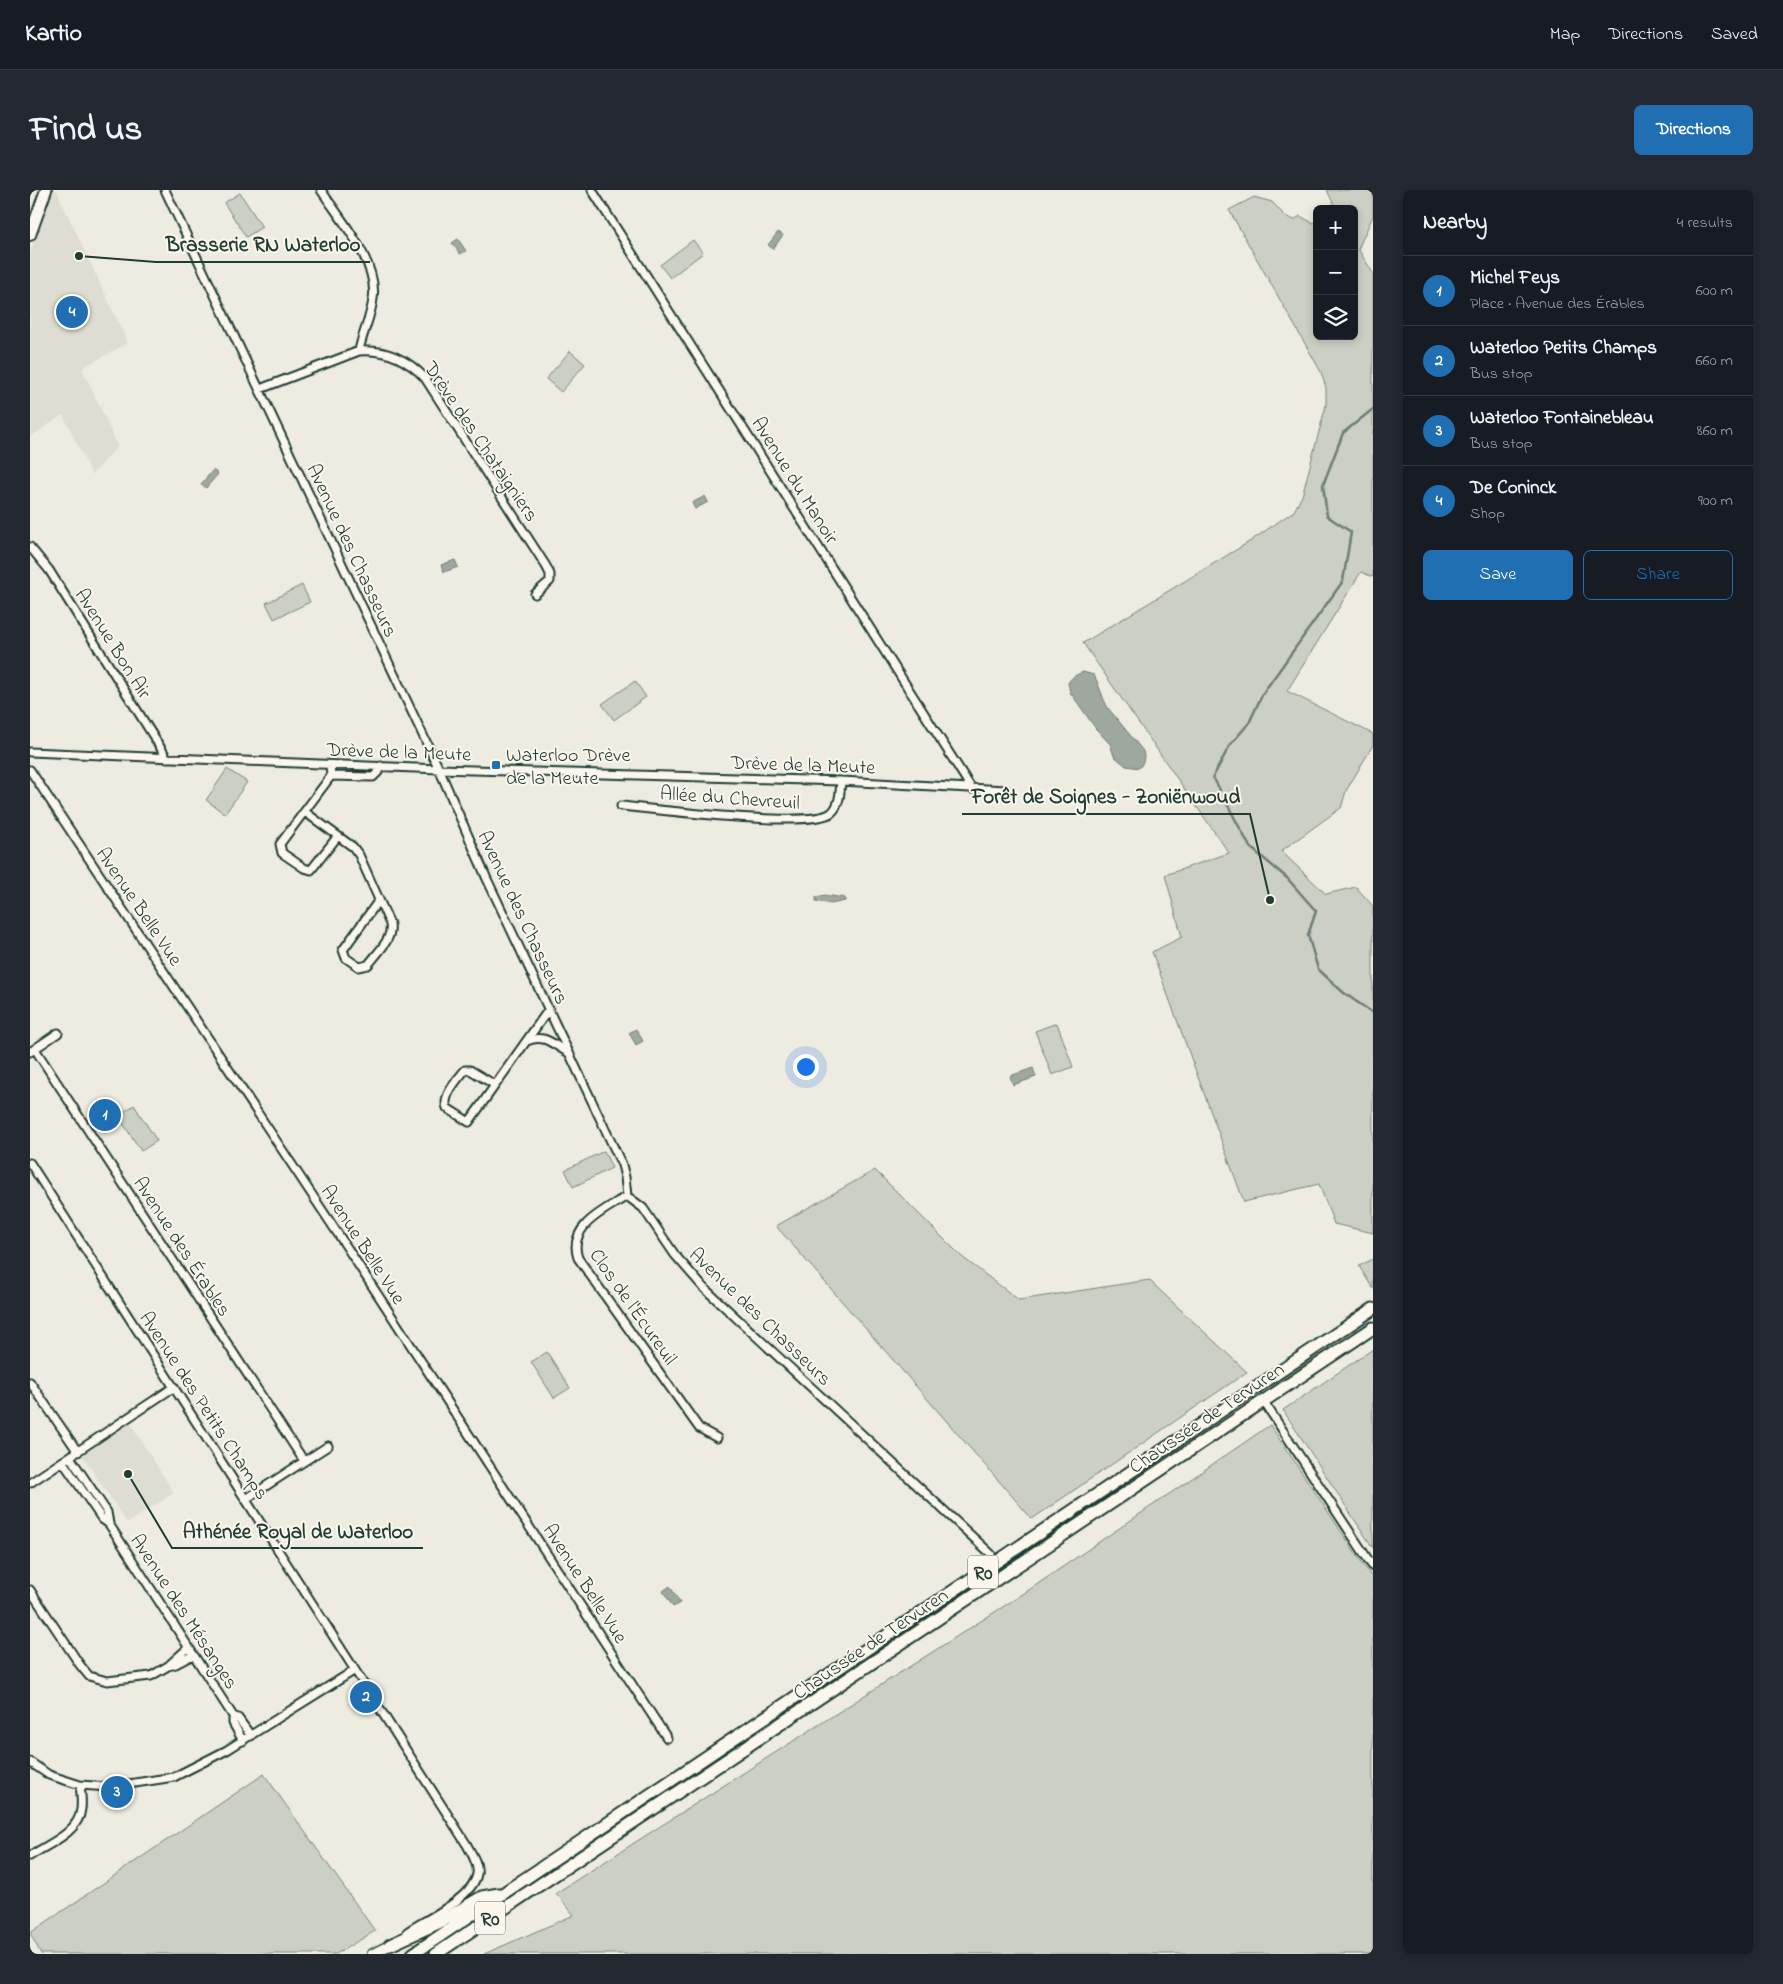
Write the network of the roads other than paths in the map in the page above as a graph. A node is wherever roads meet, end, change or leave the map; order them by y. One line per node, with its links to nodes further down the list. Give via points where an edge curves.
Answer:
1 (46, 190): 5 (main road)
2 (165, 190): 7 (street, Avenue des Chasseurs)
3 (322, 190): 6 (street, via 357,245 373,279 374,297)
4 (592, 190): 18 (street, Avenue du Manoir)
5 (30, 235)
6 (359, 351): 7 (street, Drève des Chataigniers); 9 (street, Drève des Chataigniers, via 387,353 403,360 425,378 546,566 550,581)
7 (260, 390): 14 (street, Avenue des Chasseurs)
8 (30, 548): 11 (street, Avenue Bon Air, via 48,570)
9 (535, 594)
10 (30, 752): 11 (street, Drève de la Meute)
11 (167, 758): 12 (street, Drève de la Meute)
12 (330, 765): 13 (street, Drève de la Meute); 16 (street)
13 (381, 766): 14 (street, Drève de la Meute); 16 (street, via 373,777)
14 (439, 769): 17 (street, Drève de la Meute); 24 (street, Avenue des Chasseurs)
15 (30, 770): 56 (street, Avenue Belle Vue)
16 (331, 776): 21 (street)
17 (841, 781): 18 (street, Drève de la Meute); 20 (street, Allée du Chevreuil, via 838,804 830,814 822,817 785,820)
18 (972, 788): 19 (street, Drève de la Meute)
19 (1006, 790)
20 (621, 806)
21 (306, 812): 22 (street); 22 (street, via 280,844 282,853 311,870)
22 (338, 836): 23 (street, via 359,855)
23 (379, 900): 23 (street, via 391,930 368,965 359,967 346,958 343,950)
24 (549, 1009): 26 (street); 28 (street, Avenue des Chasseurs)
25 (58, 1034): 27 (street, Avenue des Érables)
26 (527, 1042): 28 (street, via 544,1038); 29 (street)
27 (33, 1051): 42 (street, Avenue des Érables)
28 (569, 1053): 32 (street, Avenue des Chasseurs, via 622,1165)
29 (495, 1085): 29 (street, via 469,1122 445,1105 445,1098 465,1070)
30 (32, 1166): 31 (street); 36 (street, Avenue des Petits Champs)
31 (30, 1176)
32 (627, 1196): 38 (street, Clos de l'Écureuil, via 586,1223 580,1231 575,1250 699,1428); 47 (street, Avenue des Chasseurs, via 643,1208 675,1256 703,1287)
33 (1373, 1310): 61 (highway, Chaussée de Tervuren / R0)
34 (1373, 1328): 37 (highway, Chaussée de Tervuren / R0)
35 (30, 1382): 40 (street)
36 (174, 1387): 40 (street); 45 (street, Avenue des Petits Champs)
37 (1264, 1402): 48 (street); 65 (highway, Chaussée de Tervuren / R0)
38 (717, 1438)
39 (328, 1446): 42 (street)
40 (78, 1452): 41 (street)
41 (70, 1457): 43 (street); 46 (street, Avenue des Mésanges, via 106,1512)
42 (304, 1461): 45 (street)
43 (63, 1462): 44 (street); 46 (street, Avenue des Mésanges, via 102,1519)
44 (30, 1483)
45 (246, 1499): 53 (street, Avenue des Petits Champs)
46 (109, 1524): 50 (street, Avenue des Mésanges)
47 (991, 1554)
48 (1373, 1567)
49 (30, 1590): 52 (street, via 89,1676 107,1681 128,1680 152,1676)
50 (189, 1647): 51 (street, Avenue des Mésanges); 52 (street)
51 (194, 1655): 52 (street); 54 (street, Avenue des Mésanges)
52 (168, 1666)
53 (354, 1670): 55 (street); 62 (street, Avenue des Petits Champs, via 477,1865 478,1873 467,1892)
54 (233, 1716): 55 (street, Avenue des Mésanges); 57 (street, Avenue des Mésanges, via 233,1723)
55 (251, 1736): 57 (street)
56 (667, 1738)
57 (243, 1741): 59 (street, via 174,1777 109,1787)
58 (30, 1762): 59 (street, via 49,1774)
59 (80, 1785): 60 (street, via 78,1823)
60 (30, 1856)
61 (503, 1894): 62 (highway, via 482,1897); 64 (highway, R0)
62 (390, 1946): 63 (street)
63 (372, 1954)
64 (414, 1954)
65 (436, 1954)

